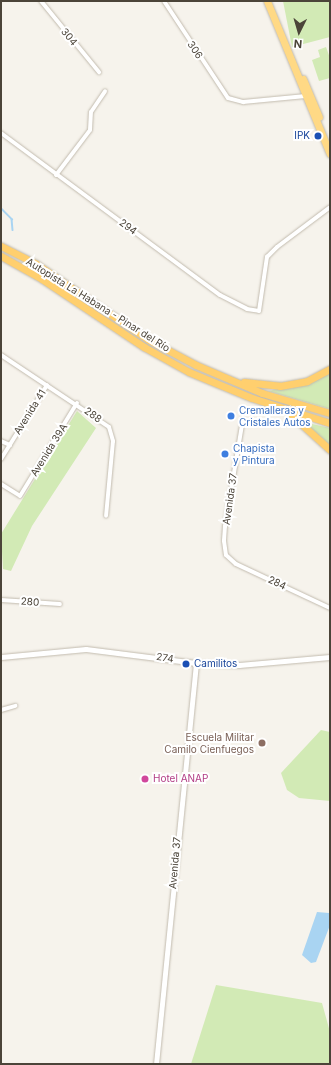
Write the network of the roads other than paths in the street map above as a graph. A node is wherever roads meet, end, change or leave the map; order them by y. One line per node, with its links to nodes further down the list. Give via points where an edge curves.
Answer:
1 (41, 1): 6 (street, 304)
2 (164, 1): 8 (street, 306, via 228,98 243,102)
3 (265, 1): 5 (highway)
4 (271, 1): 5 (highway)
5 (272, 10): 8 (highway)
6 (99, 72)
7 (105, 91): 12 (street, via 91,112 90,130)
8 (307, 96): 10 (highway); 11 (highway)
9 (1, 133): 12 (street, 294)
10 (330, 143)
11 (330, 154)
12 (56, 175): 13 (street, 294, via 220,295 247,309 259,311 267,257 276,247)
13 (330, 207)
14 (1, 246): 17 (highway, Autopista La Habana - Pinar del Río, via 36,264 149,340)
15 (1, 256): 21 (highway, Autopista La Habana - Pinar del Río, via 42,279 144,347 189,372)
16 (1, 355): 19 (street, 288)
17 (196, 365): 18 (highway, via 261,386 280,386 307,381); 22 (highway, Autopista La Habana - Pinar del Río, via 262,393)
18 (330, 369)
19 (47, 385): 20 (street, 288); 26 (street, Avenida 41)
20 (77, 404): 29 (street, Avenida 39A, via 20,496); 30 (street, 288, via 109,427 112,433)
21 (285, 409): 24 (highway, Autopista La Habana - Pinar del Río); 27 (highway)
22 (330, 413)
23 (242, 419): 31 (street, Avenida 37, via 225,534)
24 (330, 423)
25 (1, 441): 26 (street)
26 (10, 445): 28 (street, Avenida 41)
27 (330, 450)
28 (1, 459)
29 (1, 484)
30 (106, 516)
31 (226, 555): 34 (street, 284, via 236,564)
32 (1, 600): 33 (street, 280)
33 (60, 604)
34 (330, 608)
35 (1, 657): 37 (street, 274, via 86,649)
36 (330, 657): 37 (street, 274, via 257,664)
37 (196, 663): 40 (street, Avenida 37)
38 (15, 706): 39 (street)
39 (1, 710)
40 (156, 1064)

